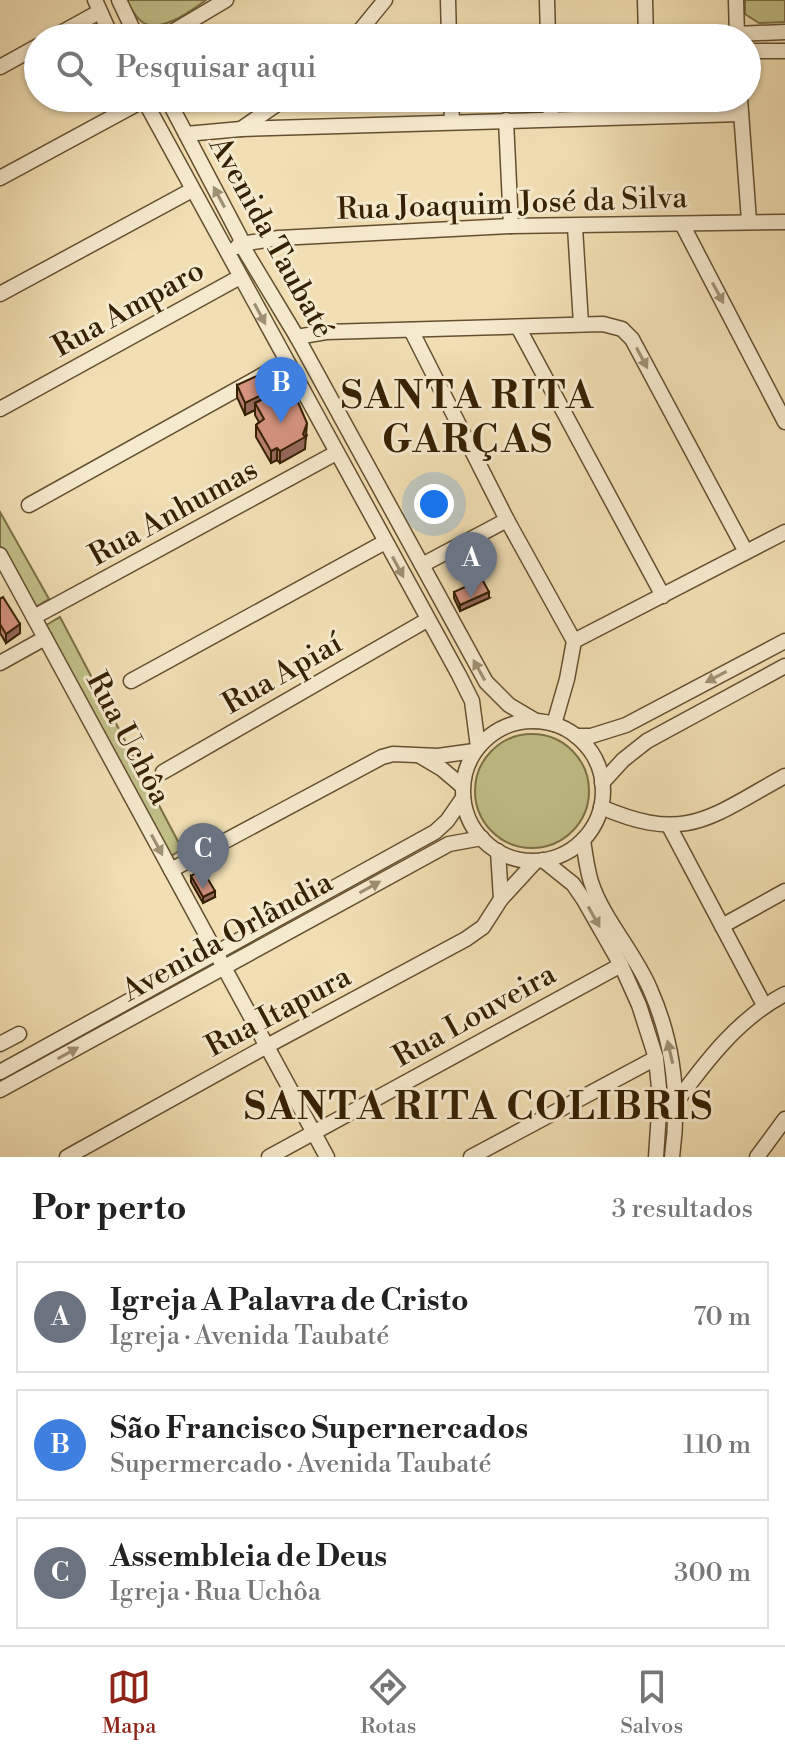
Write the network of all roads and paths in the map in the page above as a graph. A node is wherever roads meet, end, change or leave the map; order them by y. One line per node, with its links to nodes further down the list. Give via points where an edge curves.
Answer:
1 (119, 0): 10 (street)
2 (226, 0): 11 (street)
3 (385, 0): 12 (street)
4 (448, 0): 13 (street)
5 (547, 0): 14 (street)
6 (645, 0): 15 (street)
7 (736, 0): 16 (street)
8 (97, 6): 9 (street)
9 (72, 24)
10 (130, 24)
11 (186, 24)
12 (365, 24)
13 (449, 24)
14 (548, 24)
15 (646, 24)
16 (737, 24)
17 (785, 32): 18 (street)
18 (761, 34)
19 (761, 51): 20 (street)
20 (785, 51)
21 (24, 54): 22 (street)
22 (0, 67)
23 (120, 112): 37 (street)
24 (151, 112): 38 (street, Avenida Taubaté)
25 (174, 112): 36 (street, Avenida Taubaté)
26 (266, 112): 35 (street)
27 (452, 112): 34 (street)
28 (551, 112): 32 (street)
29 (648, 112): 31 (street)
30 (741, 114): 31 (street); 39 (street)
31 (648, 116): 32 (street)
32 (551, 119): 33 (street)
33 (506, 120): 34 (street); 42 (street)
34 (452, 122): 35 (street)
35 (241, 129): 36 (street)
36 (186, 134): 44 (street, Avenida Taubaté, one-way to 36)
37 (0, 178)
38 (192, 190): 45 (street, Avenida Taubaté); 48 (street)
39 (749, 221): 40 (street, Rua Joaquim José da Silva); 41 (street, Rua Joaquim José da Silva)
40 (785, 222)
41 (682, 224): 43 (street, Rua Joaquim José da Silva); 55 (street, one-way to 55)
42 (511, 226): 43 (street, Rua Joaquim José da Silva); 44 (street, Rua Joaquim José da Silva)
43 (575, 227): 49 (street)
44 (239, 237): 45 (street); 46 (street); 52 (street, Avenida Taubaté)
45 (218, 238): 46 (street, Avenida Taubaté)
46 (226, 254): 47 (street, Avenida Taubaté)
47 (240, 277): 53 (street, Avenida Taubaté, one-way to 53); 54 (street, Rua Amparo)
48 (0, 294)
49 (581, 324): 50 (street); 63 (street, one-way to 63, via 616,326 628,333)
50 (518, 327): 51 (street); 66 (street)
51 (411, 330): 52 (street); 60 (street)
52 (297, 337): 57 (street, Avenida Taubaté)
53 (286, 362): 56 (street, Avenida Taubaté); 59 (street)
54 (0, 409)
55 (785, 422)
56 (336, 453): 58 (street, Avenida Taubaté); 67 (street, Rua Anhumas)
57 (380, 489): 58 (street); 65 (street, Avenida Taubaté)
58 (362, 499): 62 (street, Avenida Taubaté)
59 (29, 505)
60 (507, 520): 65 (street); 70 (street)
61 (785, 532): 63 (street)
62 (385, 542): 68 (street, Avenida Taubaté, one-way to 68); 74 (street)
63 (746, 552): 66 (street)
64 (0, 555): 67 (street, Rua Uchôa)
65 (422, 565): 75 (street, Avenida Taubaté, one-way to 65, via 486,682)
66 (663, 596): 70 (street)
67 (34, 617): 69 (street, Rua Uchôa)
68 (427, 620): 78 (street, Avenida Taubaté, via 472,701); 80 (street, Rua Apiaí)
69 (45, 638): 72 (street); 90 (street, Rua Uchôa, one-way to 90)
70 (574, 641): 76 (street)
71 (785, 641): 77 (street, one-way to 77, via 626,725)
72 (0, 663)
73 (785, 666): 82 (street, via 647,741)
74 (131, 681)
75 (536, 721): 76 (street); 78 (street, via 497,730)
76 (554, 724): 77 (street)
77 (576, 736): 82 (street, via 593,755)
78 (476, 749): 79 (street); 83 (street)
79 (419, 756): 83 (street, via 442,769); 90 (street, via 382,757)
80 (163, 772)
81 (785, 776): 85 (street, via 701,821)
82 (602, 783): 84 (street)
83 (463, 792): 86 (street, via 469,820); 94 (street, Avenida Orlândia, via 435,832)
84 (601, 807): 85 (street); 87 (street)
85 (669, 826): 93 (street)
86 (482, 838): 88 (street); 96 (street, Avenida Orlândia, one-way to 86, via 449,844)
87 (583, 840): 89 (street, via 559,856); 105 (street, one-way to 87, via 665,1029 650,988 592,883)
88 (498, 851): 89 (street); 92 (street)
89 (539, 861): 92 (street, Rua Itapura); 95 (street, one-way to 95, via 573,884)
90 (171, 870): 94 (street, Rua Uchôa)
91 (785, 891): 93 (street)
92 (501, 899): 101 (street, Rua Itapura, via 483,927 466,939)
93 (722, 926): 98 (street)
94 (216, 953): 96 (street, Rua Uchôa); 103 (street, Avenida Orlândia)
95 (621, 965): 102 (street); 107 (street, Rua Louveira)
96 (224, 967): 101 (street, Rua Uchôa); 104 (street, Avenida Orlândia, one-way to 96)
97 (785, 994): 98 (street)
98 (764, 1005): 105 (street, via 714,1053)
99 (19, 1034): 100 (street)
100 (0, 1044)
101 (267, 1046): 107 (street, Rua Uchôa); 108 (street, Rua Itapura)
102 (656, 1058): 111 (street); 112 (street)
103 (0, 1072)
104 (0, 1090)
105 (677, 1101): 113 (street)
106 (785, 1119): 114 (street)
107 (313, 1133): 109 (street, Rua Louveira); 110 (street, Rua Uchôa)
108 (67, 1157)
109 (269, 1157)
110 (327, 1157)
111 (471, 1157)
112 (656, 1157)
113 (672, 1157)
114 (757, 1157)

